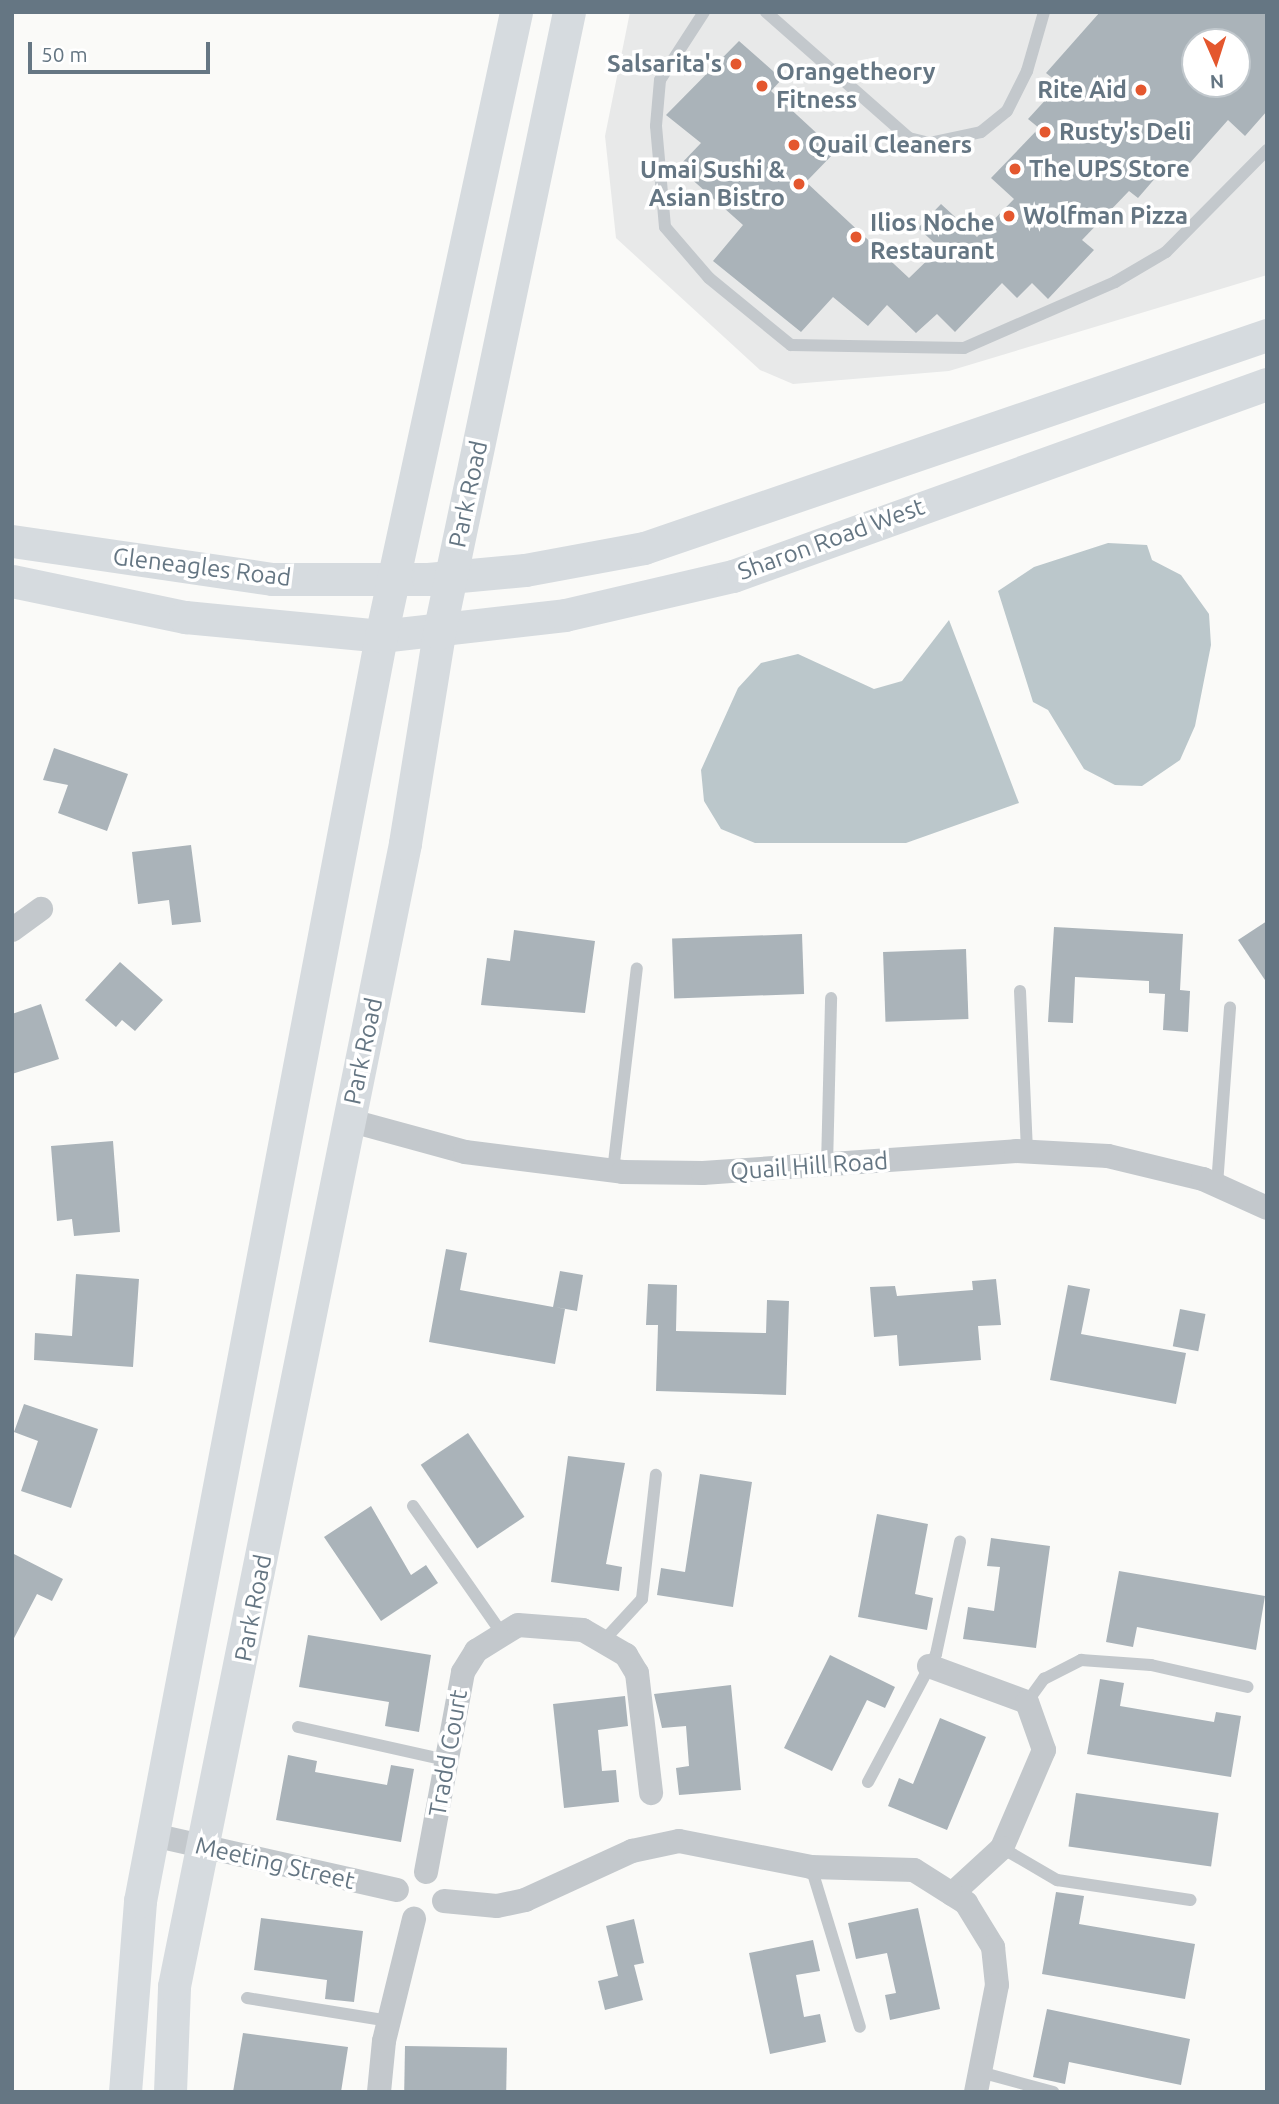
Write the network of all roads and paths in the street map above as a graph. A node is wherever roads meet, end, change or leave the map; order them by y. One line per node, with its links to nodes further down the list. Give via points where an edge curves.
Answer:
1 (516, 12): 11 (main road)
2 (569, 12): 10 (main road, Park Road)
3 (704, 12): 6 (lane, via 660,80 665,227 709,278 791,345 964,348 1115,282 1166,252)
4 (766, 12): 5 (lane, via 909,138 929,143 981,132 1007,111 1027,71)
5 (1044, 12)
6 (1267, 150)
7 (1267, 335): 10 (main road, Sharon Road West, via 644,548)
8 (1267, 384): 13 (main road, Sharon Road West, via 733,576 565,615)
9 (12, 541): 11 (main road, Gleneagles Road, via 272,579)
10 (451, 577): 11 (main road, Sharon Road West); 13 (main road, Park Road)
11 (392, 580): 14 (main road)
12 (12, 581): 14 (main road, Gleneagles Road, via 186,617)
13 (439, 633): 14 (main road, Sharon Road West); 21 (main road, Park Road, via 405,843)
14 (381, 636): 39 (main road)
15 (41, 909): 16 (street)
16 (12, 930)
17 (637, 968): 24 (lane)
18 (1020, 991): 22 (lane)
19 (831, 998): 23 (lane)
20 (1230, 1007): 25 (lane)
21 (348, 1119): 24 (street, Quail Hill Road, via 465,1152); 40 (main road, Park Road)
22 (1027, 1151): 23 (street, Quail Hill Road); 25 (street, Quail Hill Road, via 1108,1156)
23 (827, 1166): 24 (street, Quail Hill Road)
24 (613, 1171)
25 (1217, 1185): 26 (street, Quail Hill Road)
26 (1267, 1208)
27 (656, 1475): 31 (lane, via 642,1599)
28 (413, 1506): 30 (lane)
29 (960, 1542): 32 (lane, via 943,1634)
30 (501, 1632): 31 (street, Tradd Court, via 554,1623); 36 (street, Tradd Court, via 476,1651 463,1672)
31 (606, 1637): 38 (street, via 637,1673)
32 (929, 1666): 34 (street); 37 (lane)
33 (1248, 1687): 34 (lane, via 1151,1665 1081,1660 1044,1679)
34 (1027, 1702): 41 (street, via 1044,1750)
35 (298, 1727): 36 (lane)
36 (446, 1760): 43 (street, Tradd Court)
37 (867, 1782)
38 (651, 1793)
39 (153, 1835): 40 (street, Meeting Street); 53 (main road, via 132,1972)
40 (207, 1847): 44 (street, Meeting Street); 54 (main road, Park Road, via 174,1986)
41 (1002, 1848): 45 (street); 46 (lane, via 1057,1880)
42 (811, 1867): 45 (street, via 914,1870); 47 (street, via 679,1841 632,1851 525,1900 497,1906); 51 (lane)
43 (426, 1872): 44 (street, via 408,1875); 47 (street, via 441,1883)
44 (397, 1890): 48 (street, via 399,1908)
45 (952, 1894): 52 (street, via 982,1923 998,1973)
46 (1191, 1900)
47 (444, 1901): 48 (street, via 433,1916)
48 (414, 1919): 50 (street)
49 (247, 1998): 50 (lane)
50 (389, 2021): 55 (street)
51 (860, 2027)
52 (978, 2082): 56 (lane)
53 (125, 2092)
54 (170, 2092)
55 (379, 2092)
56 (1053, 2092)

